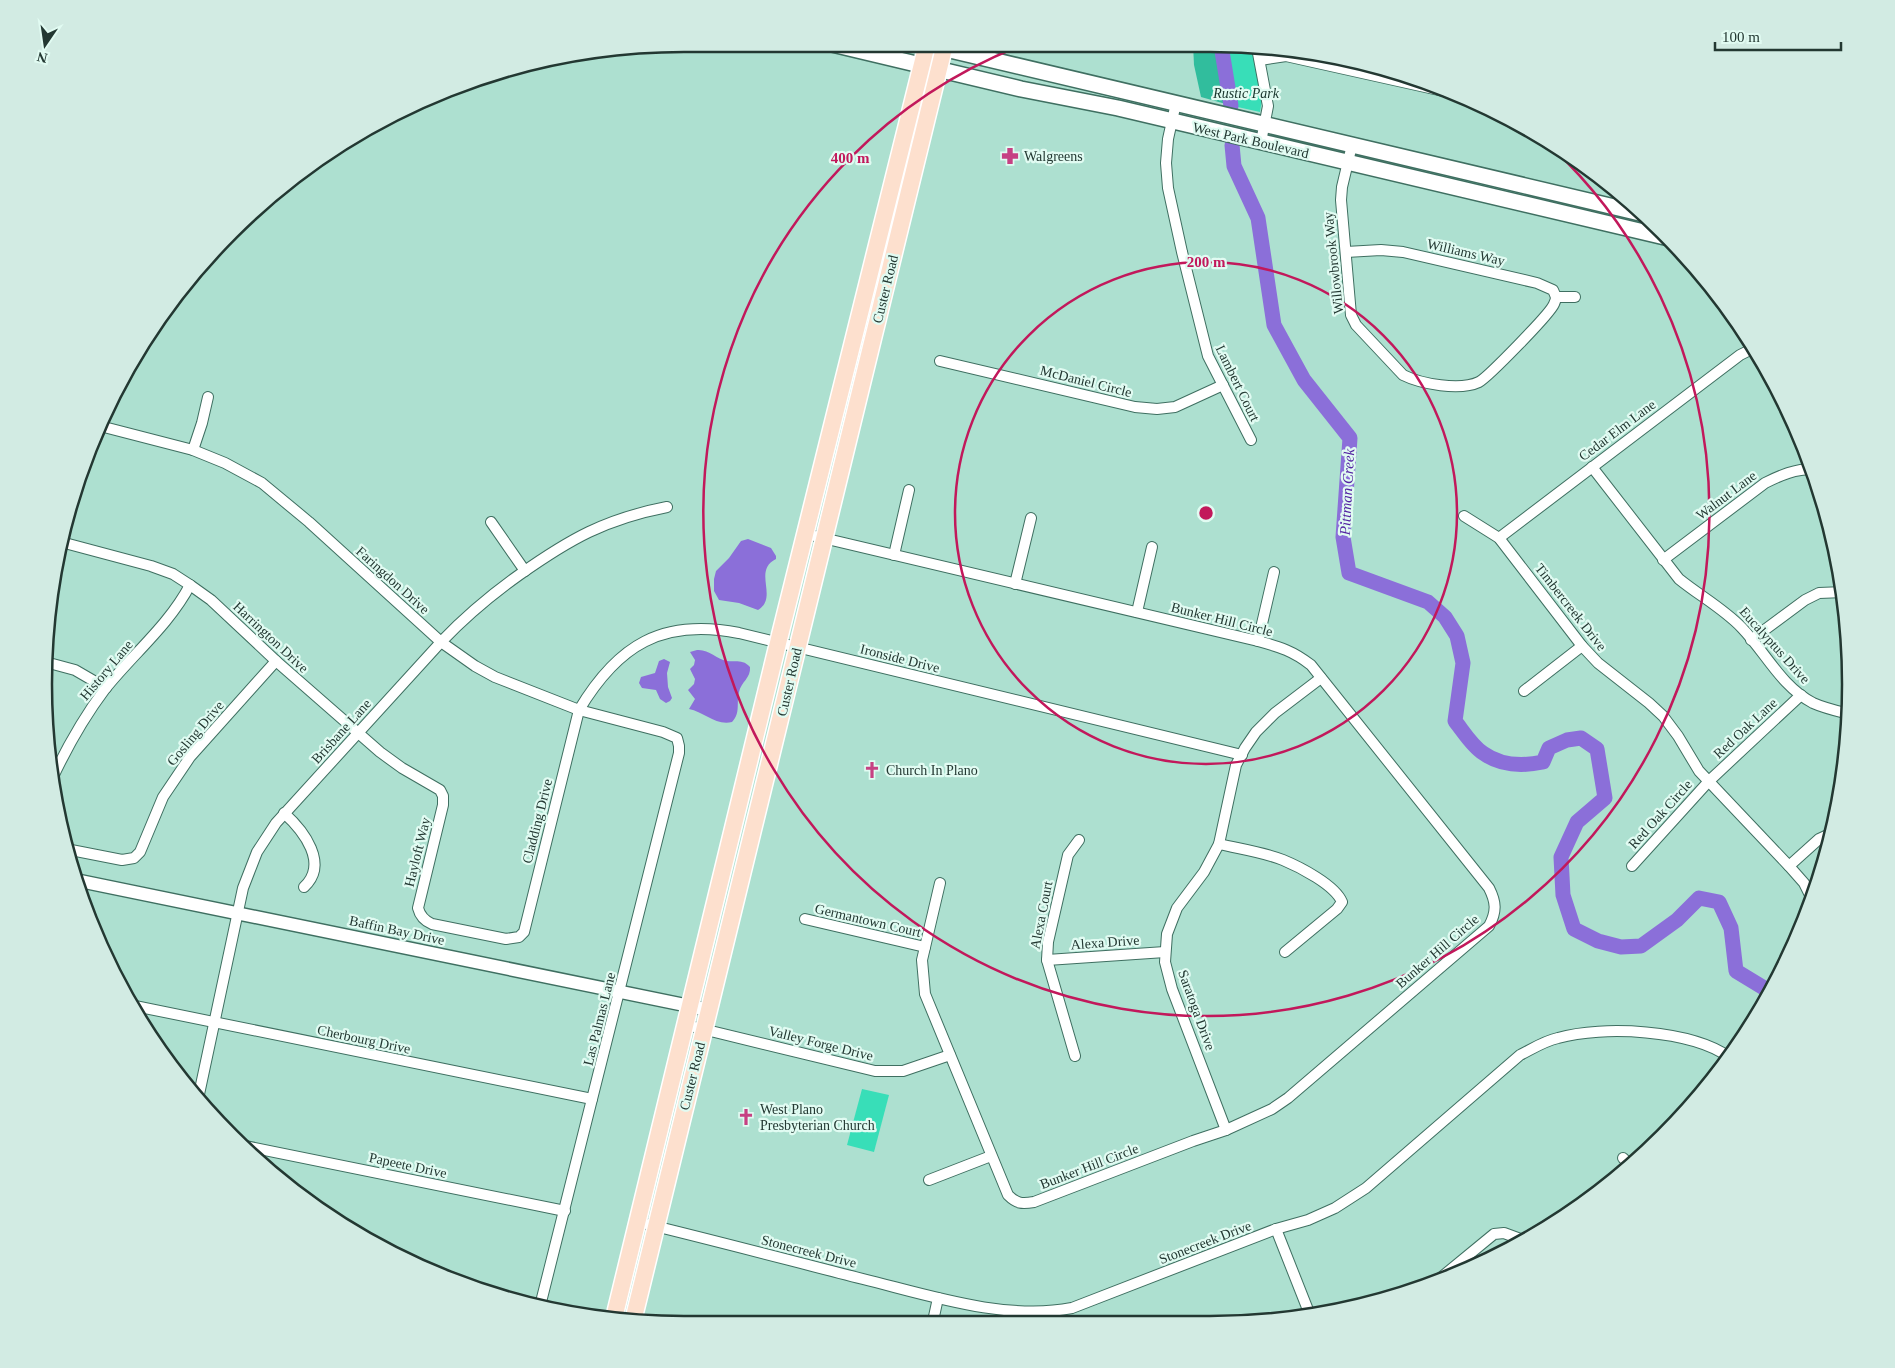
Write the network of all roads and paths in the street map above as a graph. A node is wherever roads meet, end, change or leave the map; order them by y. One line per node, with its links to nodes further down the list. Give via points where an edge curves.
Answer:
1 (866, 52): 8 (main road, West Park Boulevard)
2 (924, 52): 8 (main road, Custer Road)
3 (944, 52): 9 (main road, Custer Road)
4 (969, 52): 10 (main road, West Park Boulevard)
5 (1259, 55): 7 (street)
6 (1281, 57): 7 (street)
7 (1260, 60): 14 (street, via 1267,97)
8 (922, 65): 9 (main road, West Park Boulevard); 37 (main road, Custer Road)
9 (939, 70): 11 (main road, West Park Boulevard); 38 (main road, Custer Road)
10 (1087, 82): 11 (main road); 12 (main road, West Park Boulevard)
11 (1082, 101): 13 (main road, West Park Boulevard)
12 (1176, 103): 13 (street, Lambert Court); 14 (main road, West Park Boulevard)
13 (1172, 121): 15 (main road, West Park Boulevard); 25 (street, Lambert Court, via 1166,163 1168,188 1201,333 1208,356)
14 (1265, 124): 15 (street); 16 (main road, West Park Boulevard)
15 (1261, 142): 17 (main road, West Park Boulevard)
16 (1352, 145): 17 (street, Willowbrook Way); 18 (main road, West Park Boulevard)
17 (1348, 162): 19 (main road, West Park Boulevard); 20 (street, Willowbrook Way, via 1341,200)
18 (1628, 210)
19 (1656, 235)
20 (1346, 252): 21 (street, Williams Way, via 1403,252 1537,283 1553,290); 21 (street, Willowbrook Way, via 1351,315 1356,325 1403,375 1413,380 1451,386 1478,382 1490,374 1540,322 1555,304)
21 (1556, 297): 22 (street)
22 (1575, 297)
23 (1747, 351): 30 (street, Cedar Elm Lane)
24 (940, 361): 25 (street, McDaniel Circle, via 1135,407 1157,409 1175,407)
25 (1223, 385): 28 (street, Lambert Court)
26 (208, 397): 29 (street)
27 (107, 428): 29 (street, Faringdon Drive)
28 (1251, 440)
29 (193, 450): 52 (street, Faringdon Drive, via 249,475 286,501)
30 (1592, 467): 39 (street, Cedar Elm Lane); 43 (street, Eucalyptus Drive)
31 (1804, 469): 43 (street, Walnut Lane, via 1765,483)
32 (909, 490): 42 (street)
33 (666, 507): 44 (street, Brisbane Lane, via 636,513 581,535)
34 (1464, 516): 39 (street, Timbercreek Drive)
35 (1031, 518): 46 (street)
36 (491, 522): 44 (street)
37 (806, 534): 38 (street, Bunker Hill Circle); 53 (main road, Custer Road)
38 (824, 538): 42 (street, Bunker Hill Circle); 55 (main road, Custer Road)
39 (1499, 538): 54 (street, Timbercreek Drive)
40 (69, 544): 47 (street, Harrington Drive, via 152,566)
41 (1152, 547): 49 (street)
42 (894, 555): 46 (street, Bunker Hill Circle)
43 (1663, 560): 50 (street, Eucalyptus Drive, via 1679,579 1725,612)
44 (525, 571): 52 (street, Brisbane Lane, via 468,614)
45 (1274, 572): 51 (street)
46 (1015, 584): 49 (street, Bunker Hill Circle)
47 (190, 585): 56 (street, Harrington Drive, via 230,617); 59 (street, History Lane, via 173,614)
48 (1835, 591): 50 (street, via 1819,593 1805,600)
49 (1137, 612): 51 (street, Bunker Hill Circle)
50 (1751, 640): 61 (street, Eucalyptus Drive, via 1788,686)
51 (1258, 641): 58 (street, Bunker Hill Circle, via 1298,655)
52 (441, 642): 62 (street, Faringdon Drive, via 495,677); 64 (street, Brisbane Lane)
53 (778, 643): 55 (street, Ironside Drive); 62 (street, Ironside Drive, via 719,629 686,629 664,634 624,654 597,681); 89 (main road, Custer Road)
54 (1582, 646): 60 (street); 68 (street, Timbercreek Drive, via 1663,716 1694,765)
55 (797, 647): 66 (street, Ironside Drive); 91 (main road, Custer Road)
56 (276, 661): 64 (street, Harrington Drive); 74 (street, Gosling Drive, via 181,769 163,797 140,852 134,858 122,860)
57 (53, 664): 59 (street, via 75,670)
58 (1321, 678): 66 (street, Saratoga Drive, via 1275,713 1256,732); 100 (street, Bunker Hill Circle, via 1489,888 1496,908 1489,926 1288,1098)
59 (106, 688): 67 (street, History Lane, via 77,731)
60 (1524, 691)
61 (1800, 695): 63 (street, Eucalyptus Drive, via 1814,704); 68 (street, Red Oak Lane)
62 (579, 710): 65 (street, Faringdon Drive); 82 (street, Cladding Drive, via 524,932 519,938 506,939 432,924)
63 (1841, 712)
64 (358, 733): 69 (street, Harrington Drive, via 402,768); 70 (street, Brisbane Lane)
65 (676, 738): 88 (street, Las Palmas Lane, via 678,753)
66 (1242, 755): 73 (street, Saratoga Drive, via 1236,765)
67 (58, 767)
68 (1709, 781): 75 (street, Red Oak Circle); 76 (street, Timbercreek Drive)
69 (442, 793): 82 (street, Hayloft Way, via 443,804 418,908)
70 (284, 814): 79 (street, via 304,834 311,849 314,872); 81 (street, Brisbane Lane, via 257,852 242,888)
71 (1823, 837): 76 (street)
72 (1079, 840): 87 (street, Alexa Court, via 1068,855 1048,942)
73 (1219, 844): 85 (street, Saratoga Drive, via 1204,872 1177,908 1167,934); 86 (street, via 1284,860 1321,880 1340,897 1342,902 1337,909)
74 (75, 851)
75 (1632, 866)
76 (1789, 866): 80 (street, Timbercreek Drive)
77 (84, 882): 81 (street, Baffin Bay Drive)
78 (940, 883): 84 (street, Bunker Hill Circle)
79 (304, 887)
80 (1808, 890)
81 (237, 913): 88 (street, Baffin Bay Drive); 92 (street, Brisbane Lane)
82 (422, 917)
83 (805, 919): 84 (street, Germantown Court)
84 (925, 947): 96 (street, Bunker Hill Circle, via 922,960 925,994)
85 (1165, 952): 87 (street, Alexa Drive); 100 (street, Saratoga Drive, via 1172,989)
86 (1285, 952)
87 (1047, 960): 97 (street, Alexa Court)
88 (620, 991): 89 (street, Baffin Bay Drive); 99 (street, Las Palmas Lane)
89 (691, 1006): 91 (street, Baffin Bay Drive); 93 (main road, Custer Road)
90 (142, 1008): 92 (street, Cherbourg Drive)
91 (709, 1010): 94 (main road, Custer Road)
92 (213, 1022): 98 (street, Brisbane Lane); 99 (street, Cherbourg Drive)
93 (686, 1025): 94 (street, Valley Forge Drive); 107 (main road, Custer Road)
94 (704, 1029): 96 (street, Valley Forge Drive, via 875,1071 908,1070); 108 (main road, Custer Road)
95 (1723, 1053): 109 (street, Stonecreek Drive, via 1700,1042 1636,1032 1558,1037 1520,1055 1366,1188 1336,1208)
96 (950, 1055): 102 (street, Bunker Hill Circle)
97 (1075, 1056)
98 (200, 1089)
99 (592, 1099): 106 (street, Las Palmas Lane)
100 (1226, 1130): 102 (street, Bunker Hill Circle, via 1034,1202 1016,1203 1008,1195)
101 (256, 1148): 106 (street, Papeete Drive)
102 (991, 1156): 105 (street)
103 (1623, 1158): 104 (street)
104 (1625, 1160)
105 (929, 1180)
106 (565, 1211): 113 (street, Las Palmas Lane)
107 (638, 1222): 108 (street, Stonecreek Drive); 115 (main road, Custer Road)
108 (655, 1226): 112 (street, Stonecreek Drive); 116 (main road, Custer Road)
109 (1276, 1230): 112 (street, Stonecreek Drive, via 1072,1308 1034,1313); 114 (street)
110 (1515, 1237): 111 (street, via 1494,1234)
111 (1455, 1266)
112 (938, 1298): 117 (street)
113 (542, 1299)
114 (1307, 1308)
115 (616, 1311)
116 (635, 1313)
117 (933, 1316)

